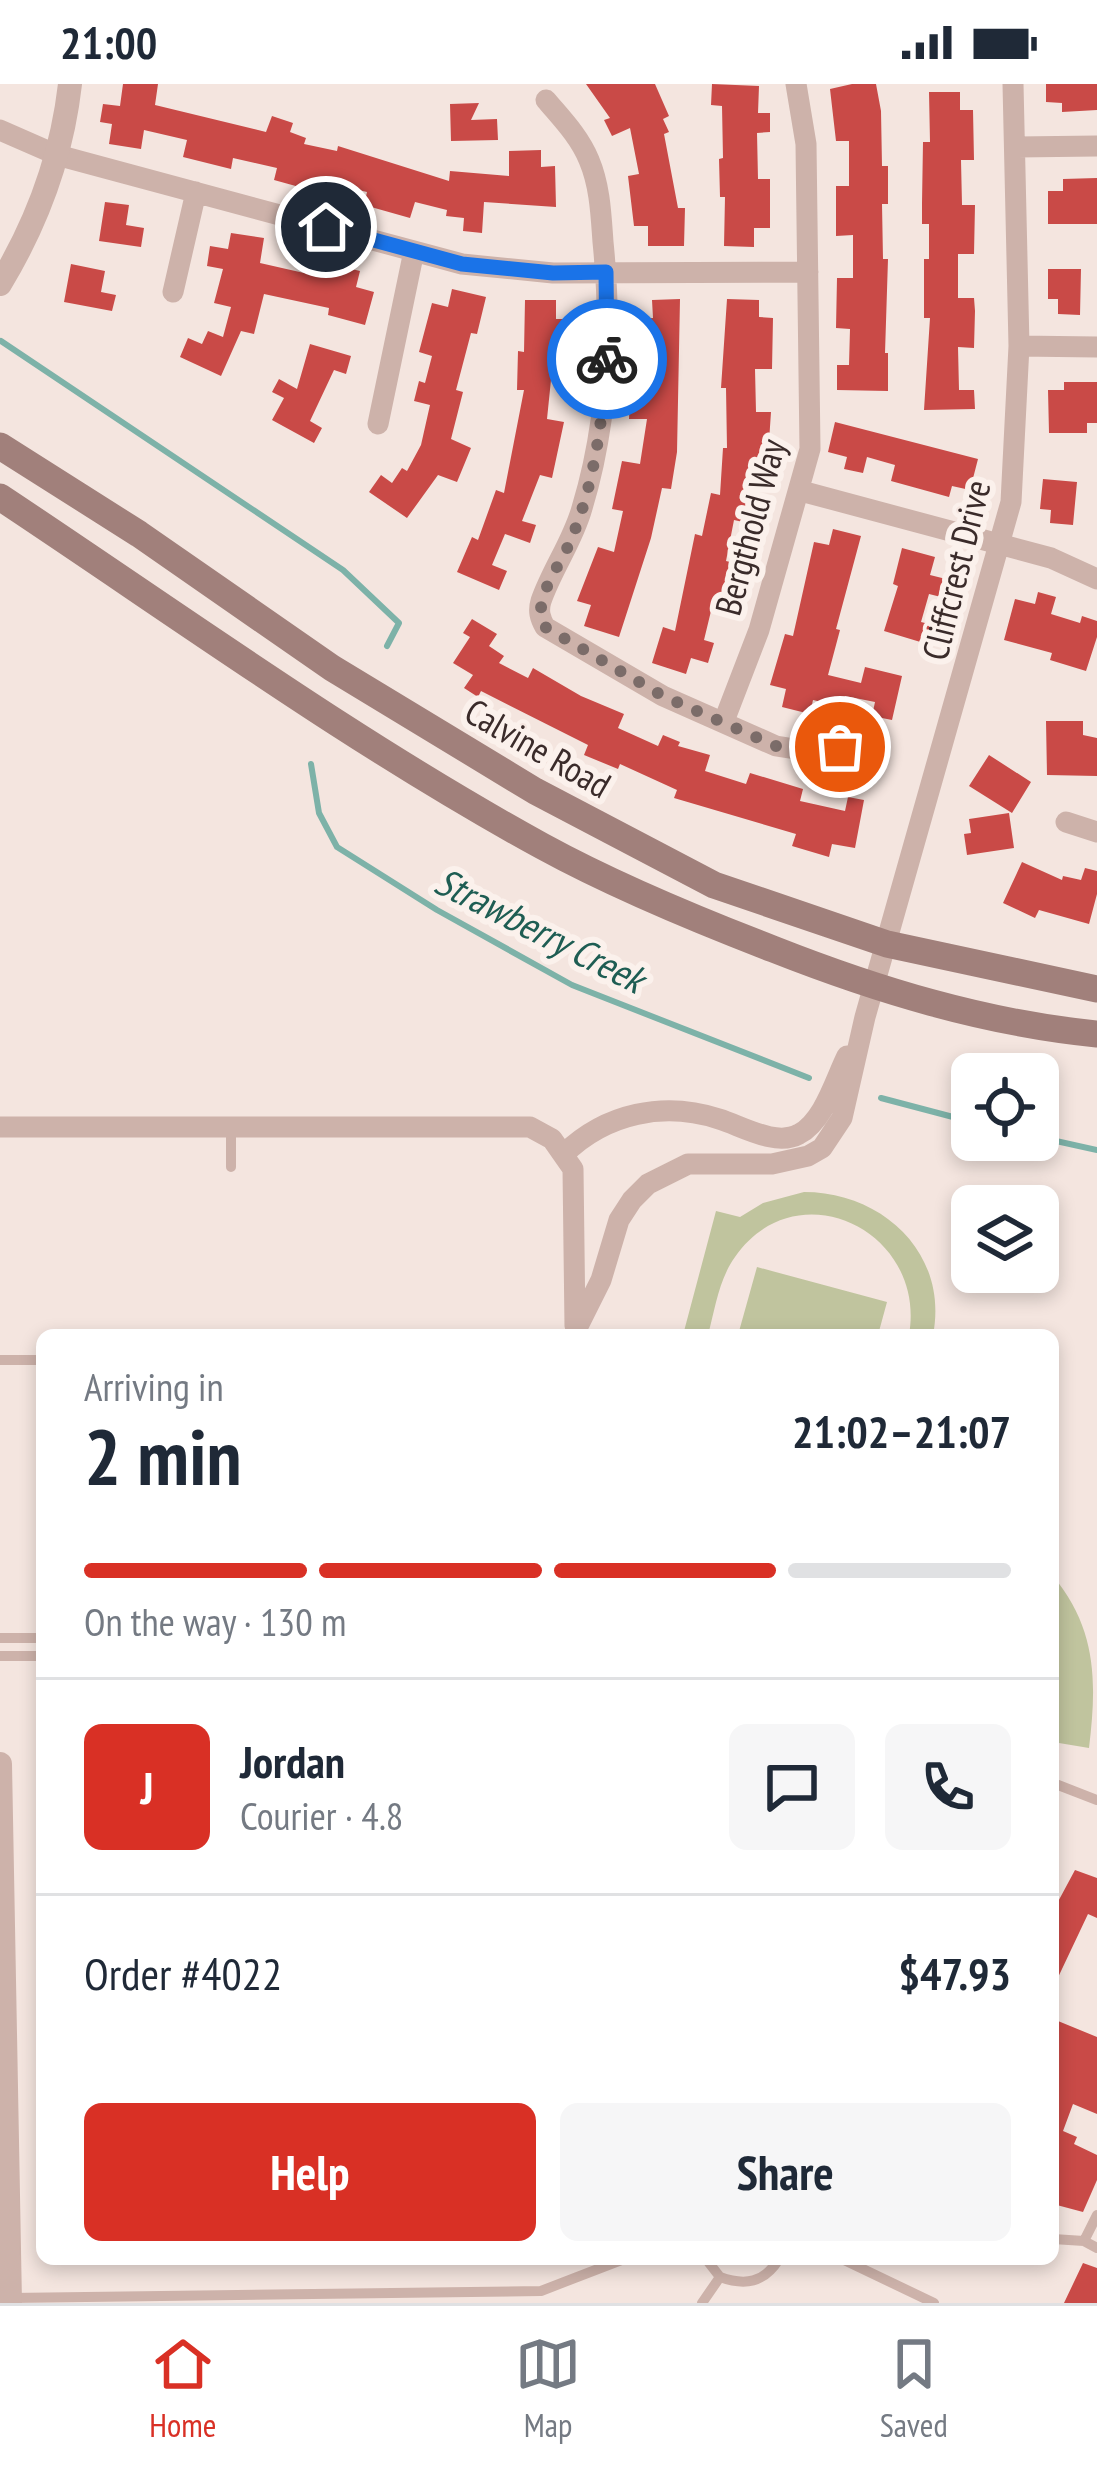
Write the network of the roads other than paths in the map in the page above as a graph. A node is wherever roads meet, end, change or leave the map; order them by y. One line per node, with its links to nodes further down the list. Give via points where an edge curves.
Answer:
1 (70, 84): 8 (street)
2 (796, 84): 12 (street, Bergthold Way, via 805,124)
3 (1013, 84): 7 (street, Cliffcrest Drive)
4 (546, 100): 11 (street, via 579,140 596,178)
5 (0, 130): 8 (street)
6 (1097, 146): 7 (street)
7 (1017, 147): 15 (street, Cliffcrest Drive)
8 (57, 155): 9 (street); 13 (street)
9 (196, 192): 10 (street); 14 (street)
10 (413, 251): 11 (street, via 462,264); 17 (street)
11 (606, 272): 12 (street); 23 (street, via 597,449 540,618 663,696)
12 (808, 272): 19 (street, Bergthold Way, via 810,449)
13 (0, 284)
14 (173, 292)
15 (1019, 346): 16 (street); 21 (street, Cliffcrest Drive, via 1016,462)
16 (1097, 347)
17 (378, 424)
18 (0, 446): 27 (main road, Calvine Road, via 332,668 535,791 714,885)
19 (801, 491): 21 (street); 23 (street, Bergthold Way)
20 (0, 497): 28 (main road, via 545,848 703,922)
21 (1000, 544): 22 (street); 27 (street, Cliffcrest Drive)
22 (1097, 579)
23 (724, 722): 24 (street, via 793,751)
24 (840, 747)
25 (1066, 822): 26 (street)
26 (1097, 832)
27 (886, 944): 28 (street, Cliffcrest Drive); 29 (main road, Calvine Road)
28 (874, 988): 30 (street, Cliffcrest Drive); 31 (main road)
29 (1097, 989)
30 (863, 1023): 34 (street, via 801,1134 779,1139 698,1113 663,1111 599,1126); 37 (street, via 842,1118 822,1148 772,1163 688,1165 649,1184 620,1220)
31 (1097, 1034)
32 (230, 1126): 33 (street); 34 (street, via 507,1124 542,1132); 35 (lane)
33 (0, 1127)
34 (564, 1154): 36 (street, via 576,1192)
35 (231, 1167)
36 (575, 1329)
37 (578, 1329)
38 (0, 1360): 39 (lane)
39 (36, 1360)
40 (0, 1638): 41 (lane)
41 (36, 1638)
42 (0, 1656): 43 (lane)
43 (36, 1656)
44 (0, 1764): 57 (street)
45 (1059, 1785): 46 (lane)
46 (1097, 1800)
47 (1097, 2215): 49 (lane)
48 (1059, 2240): 49 (lane)
49 (1084, 2241): 50 (lane)
50 (1097, 2248)
51 (608, 2265): 56 (lane, via 541,2291)
52 (711, 2265): 55 (lane)
53 (774, 2265): 55 (lane, via 749,2283)
54 (855, 2265): 59 (lane)
55 (720, 2277): 58 (lane)
56 (321, 2299): 57 (lane)
57 (10, 2301)
58 (702, 2303)
59 (934, 2303)

